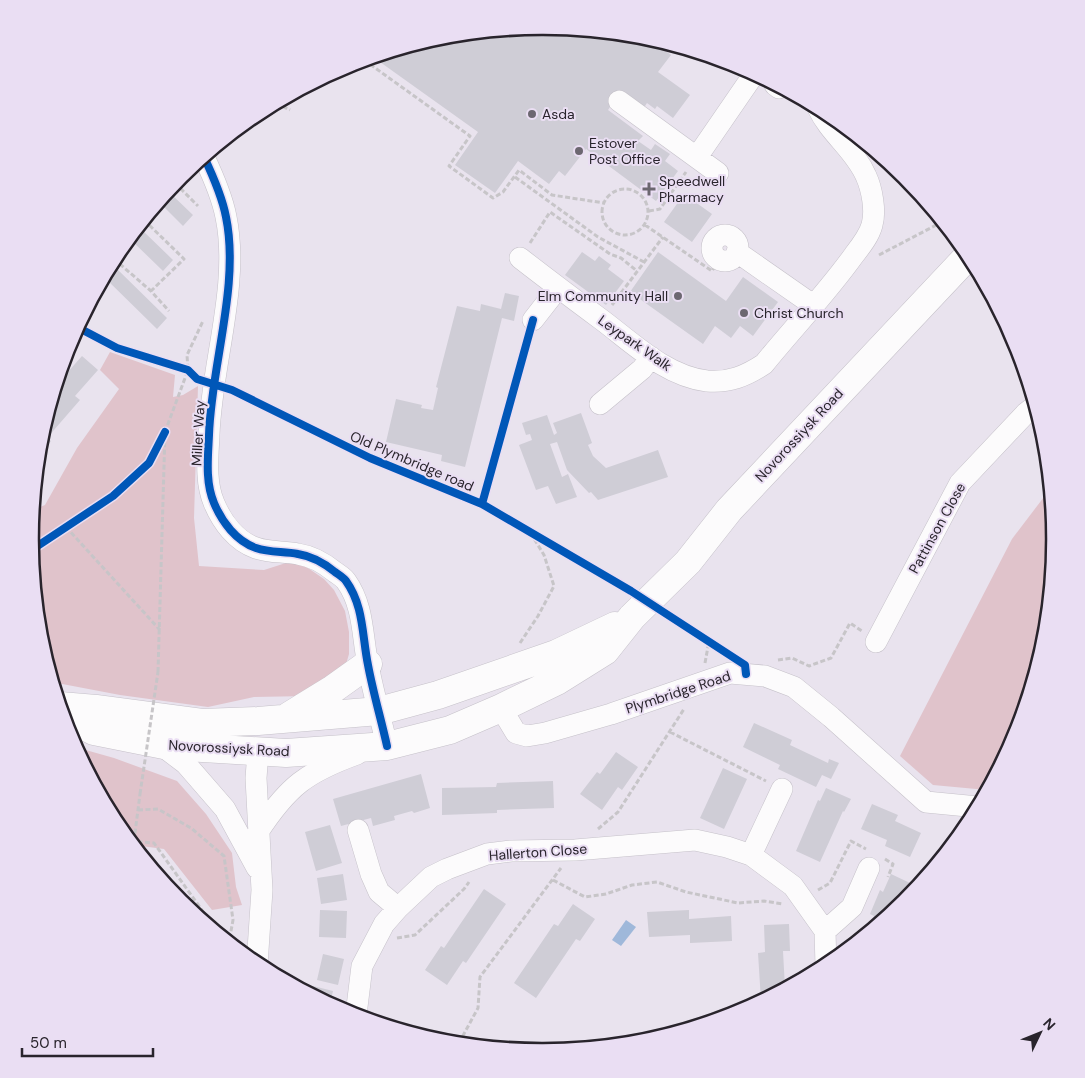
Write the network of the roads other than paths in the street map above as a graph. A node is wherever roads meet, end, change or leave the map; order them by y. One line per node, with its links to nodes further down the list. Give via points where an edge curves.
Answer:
1 (750, 80): 4 (street)
2 (619, 101): 4 (street)
3 (827, 123): 11 (street, Leypark Walk, via 866,177 872,198 872,223 860,247)
4 (697, 157): 6 (street)
5 (207, 163): 18 (street, Miller Way, via 226,217 229,245 229,280 210,414 207,470 213,502 237,538 256,548 312,558 345,580 356,598)
6 (718, 173)
7 (728, 256): 11 (street)
8 (520, 258): 10 (street, Leypark Walk)
9 (964, 262): 16 (main road, Novorossiysk Road, via 729,510 688,562)
10 (558, 288): 12 (street); 13 (street, Leypark Walk)
11 (813, 305): 13 (street, Leypark Walk, via 764,364 729,381 693,378 677,373)
12 (533, 320)
13 (651, 357): 14 (street, via 642,369)
14 (600, 404)
15 (1029, 410): 17 (street, Pattinson Close, via 960,483)
16 (632, 617): 20 (main road, Novorossiysk Road, via 605,651 557,681); 21 (main road, Novorossiysk Road, via 556,654 438,695)
17 (876, 642)
18 (368, 664): 21 (street, Miller Way); 23 (main road, via 333,689)
19 (67, 707): 23 (main road, Novorossiysk Road, via 202,723)
20 (501, 708): 25 (main road, Novorossiysk Road, via 450,730); 28 (street, Plymbridge Road, via 516,733 527,736 611,714 730,673 765,676 794,688 816,705 926,802)
21 (379, 711): 23 (main road, Novorossiysk Road); 25 (street, Miller Way)
22 (72, 720): 24 (main road, Novorossiysk Road, via 94,731)
23 (270, 720): 26 (main road)
24 (161, 744): 26 (main road, Novorossiysk Road); 33 (street, via 186,764 225,809)
25 (382, 746): 26 (main road, Novorossiysk Road); 30 (street, via 314,772 290,790)
26 (258, 752): 30 (street)
27 (782, 789): 31 (street)
28 (970, 806)
29 (358, 830): 34 (street, via 379,892)
30 (258, 832): 33 (street)
31 (751, 855): 34 (street, Hallerton Close, via 695,840 487,854 431,878); 35 (street, Hallerton Close, via 793,886)
32 (869, 868): 35 (street, via 852,907)
33 (261, 875): 36 (street)
34 (398, 908): 38 (street, Hallerton Close, via 384,924 362,966)
35 (825, 931): 37 (street)
36 (258, 955)
37 (826, 956)
38 (357, 1008)

